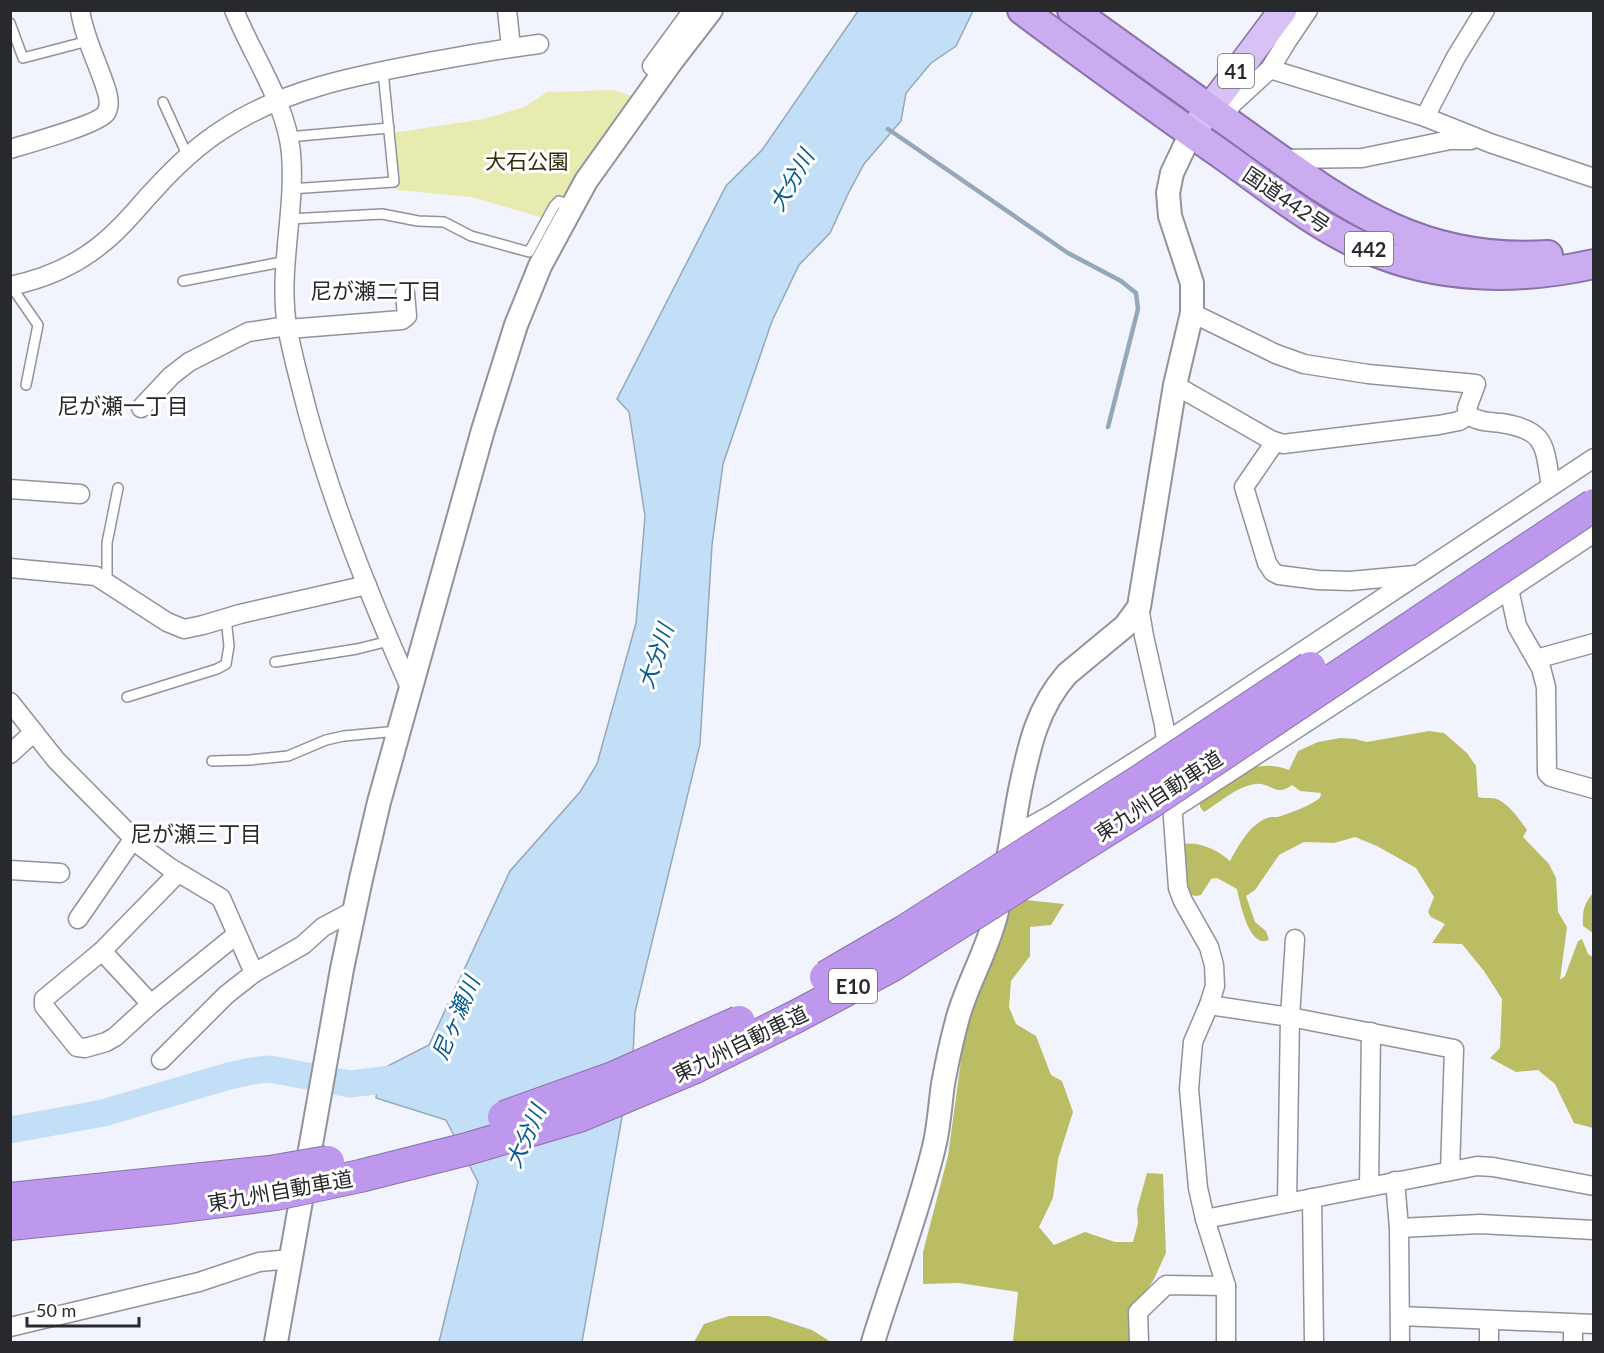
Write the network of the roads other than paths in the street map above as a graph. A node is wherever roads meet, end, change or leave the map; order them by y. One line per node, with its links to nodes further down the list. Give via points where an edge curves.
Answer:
1 (80, 10): 12 (street)
2 (234, 10): 18 (street)
3 (507, 10): 14 (street)
4 (693, 10): 17 (street, via 652,66)
5 (711, 10): 17 (street)
6 (1022, 10): 23 (highway, 国道442号 / 442)
7 (1072, 10): 20 (highway, 国道442号 / 442)
8 (1283, 10): 20 (main road, 41)
9 (1308, 10): 15 (street)
10 (1485, 10): 21 (street)
11 (10, 23): 12 (lane, via 23,58)
12 (88, 41): 26 (street, via 109,98 105,115)
13 (540, 44): 14 (street)
14 (511, 47): 16 (street)
15 (1270, 69): 20 (street, via 1233,103); 21 (street)
16 (383, 71): 18 (street, via 317,86); 22 (lane)
17 (662, 75): 31 (street)
18 (276, 101): 24 (street); 27 (street, via 221,130)
19 (163, 102): 27 (lane)
20 (1208, 108): 23 (main road, 41); 28 (highway, 国道442号 / 442)
21 (1425, 117): 25 (street)
22 (389, 128): 24 (lane); 30 (lane, via 394,182)
23 (1185, 128): 35 (highway, 国道442号 / 442, via 1329,228 1389,257 1434,269 1482,275 1525,275); 39 (street, via 1168,201 1190,274)
24 (288, 138): 30 (street)
25 (1490, 143): 28 (street, via 1450,140 1362,158); 29 (street)
26 (10, 149)
27 (188, 157): 37 (street, via 92,252 50,274)
28 (1280, 159): 33 (highway, 国道442号 / 442, via 1363,215 1431,243 1513,256)
29 (1593, 178)
30 (290, 189): 32 (street)
31 (572, 205): 32 (lane, via 559,201 554,206 529,252 471,236 444,222 382,214); 65 (street, via 540,266 516,325)
32 (289, 219): 34 (street)
33 (1593, 249)
34 (287, 261): 36 (lane); 40 (street)
35 (1593, 264)
36 (183, 281)
37 (11, 286): 41 (lane, via 38,325)
38 (405, 293): 40 (street, via 407,316 402,320)
39 (1192, 313): 42 (street); 44 (street, via 1304,364 1476,384 1467,408)
40 (288, 328): 43 (street, via 248,332 189,362); 57 (street, via 320,458)
41 (26, 385)
42 (1175, 385): 45 (street); 59 (street)
43 (141, 408)
44 (1469, 415): 45 (street, via 1439,424 1287,444); 48 (street, via 1480,421 1514,426 1539,438)
45 (1275, 442): 55 (street, via 1244,487 1273,572 1333,581)
46 (1593, 458): 48 (street)
47 (1593, 482): 96 (highway, 東九州自動車道 / E10, bridge, via 1143,779 915,924 836,972 723,1030 613,1078 498,1120 356,1157 270,1172)
48 (1551, 486): 55 (street)
49 (118, 488): 56 (lane, via 107,543)
50 (10, 489): 51 (street)
51 (80, 494)
52 (1593, 505): 99 (highway, 東九州自動車道 / E10, bridge, via 1151,802 889,967 695,1067 579,1116 360,1176 276,1194)
53 (1593, 533): 58 (street)
54 (10, 568): 56 (street, via 96,576)
55 (1417, 575): 70 (street)
56 (107, 583): 60 (street, via 178,628)
57 (367, 585): 60 (street); 61 (street)
58 (1509, 589): 63 (street, via 1517,626); 74 (street)
59 (1139, 607): 70 (street); 75 (street, via 1125,627 1067,674 1047,700 1031,739)
60 (226, 618): 66 (lane, via 230,646 226,664)
61 (389, 641): 64 (lane); 65 (street)
62 (1593, 643): 63 (street)
63 (1536, 659): 73 (street, via 1546,687 1547,773)
64 (275, 662)
65 (411, 690): 68 (street)
66 (127, 697)
67 (10, 702): 69 (street)
68 (399, 731): 72 (lane, via 326,740 288,756); 80 (street)
69 (34, 732): 71 (street); 76 (street, via 56,760)
70 (1167, 741): 74 (street); 75 (street)
71 (10, 754)
72 (212, 761)
73 (1593, 789)
74 (1173, 809): 87 (street, via 1178,888 1215,965 1215,986)
75 (1011, 837): 110 (street, via 993,925 954,1032 935,1145)
76 (134, 838): 79 (street); 81 (street)
77 (10, 870): 78 (street)
78 (60, 873)
79 (178, 873): 82 (street, via 221,898); 84 (street)
80 (353, 911): 85 (street); 102 (street)
81 (78, 919)
82 (236, 935): 85 (street); 86 (street)
83 (1295, 939): 88 (street)
84 (102, 951): 86 (street); 86 (street, via 44,999 44,1006 74,1044 85,1048 111,1040)
85 (254, 973): 90 (street, via 226,995)
86 (151, 1004)
87 (1209, 1005): 88 (street); 98 (street, via 1193,1042 1189,1089)
88 (1290, 1017): 89 (street); 97 (street)
89 (1371, 1032): 91 (street, via 1454,1049); 93 (street)
90 (161, 1060)
91 (1450, 1171): 92 (street); 94 (street, via 1493,1167)
92 (1395, 1181): 93 (street); 100 (street)
93 (1369, 1186): 95 (street)
94 (1593, 1186)
95 (1312, 1198): 97 (street); 113 (street)
96 (10, 1199)
97 (1287, 1203): 98 (street)
98 (1204, 1219): 103 (street)
99 (10, 1224)
100 (1399, 1228): 101 (street, via 1480,1224); 104 (street)
101 (1593, 1230)
102 (291, 1259): 108 (street, via 253,1264); 109 (street)
103 (1226, 1286): 111 (street, via 1167,1285 1138,1312); 112 (street)
104 (1400, 1316): 105 (street); 114 (street)
105 (1489, 1320): 106 (street); 115 (street)
106 (1573, 1324): 107 (street); 116 (street)
107 (1593, 1324)
108 (16, 1332)
109 (276, 1342)
110 (873, 1342)
111 (1139, 1342)
112 (1226, 1342)
113 (1314, 1342)
114 (1400, 1342)
115 (1489, 1342)
116 (1573, 1342)

